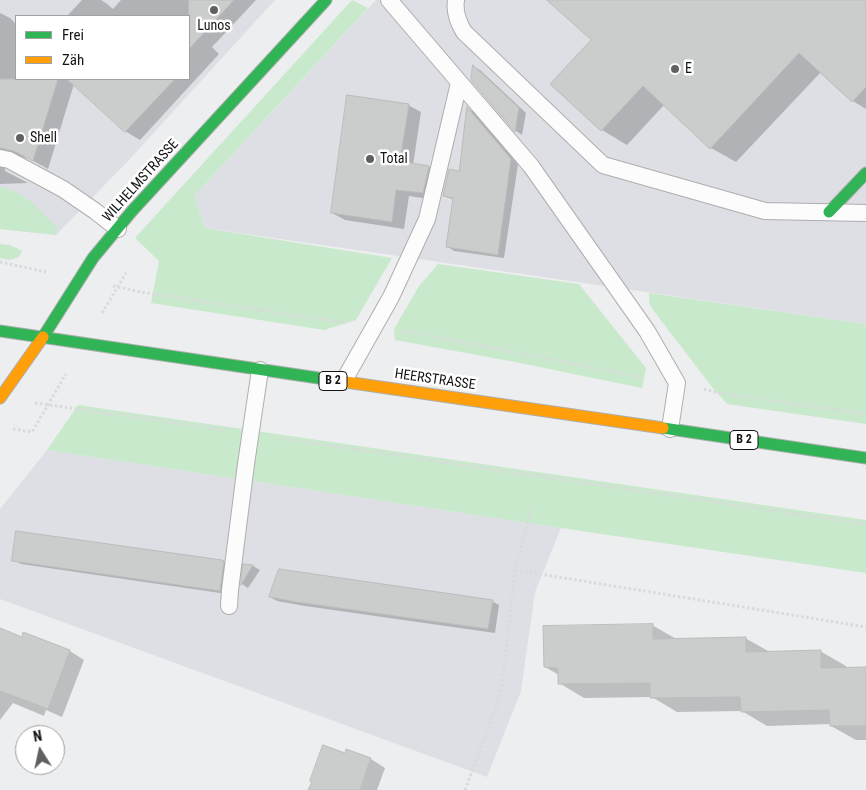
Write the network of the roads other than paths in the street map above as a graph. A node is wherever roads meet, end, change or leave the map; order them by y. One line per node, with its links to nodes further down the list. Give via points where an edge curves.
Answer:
1 (326, 0): 9 (main road, WILHELMSTRASSE)
2 (389, 0): 4 (lane)
3 (456, 0): 7 (lane, via 457,20 464,32 603,165 765,211)
4 (459, 82): 13 (lane, via 427,219 391,297); 15 (lane, via 531,166 647,331 677,384)
5 (0, 158): 9 (lane, via 63,189)
6 (866, 173): 7 (main road)
7 (828, 212): 8 (lane)
8 (866, 213)
9 (118, 229): 11 (main road, WILHELMSTRASSE, via 92,258)
10 (0, 331): 11 (main road, HEERSTRASSE)
11 (43, 337): 12 (main road, HEERSTRASSE / B 2); 14 (main road, WILHELMSTRASSE)
12 (260, 370): 13 (main road, HEERSTRASSE / B 2); 17 (lane)
13 (343, 382): 15 (main road, HEERSTRASSE / B 2)
14 (0, 398)
15 (670, 429): 16 (main road, HEERSTRASSE / B 2)
16 (866, 458)
17 (230, 606)

